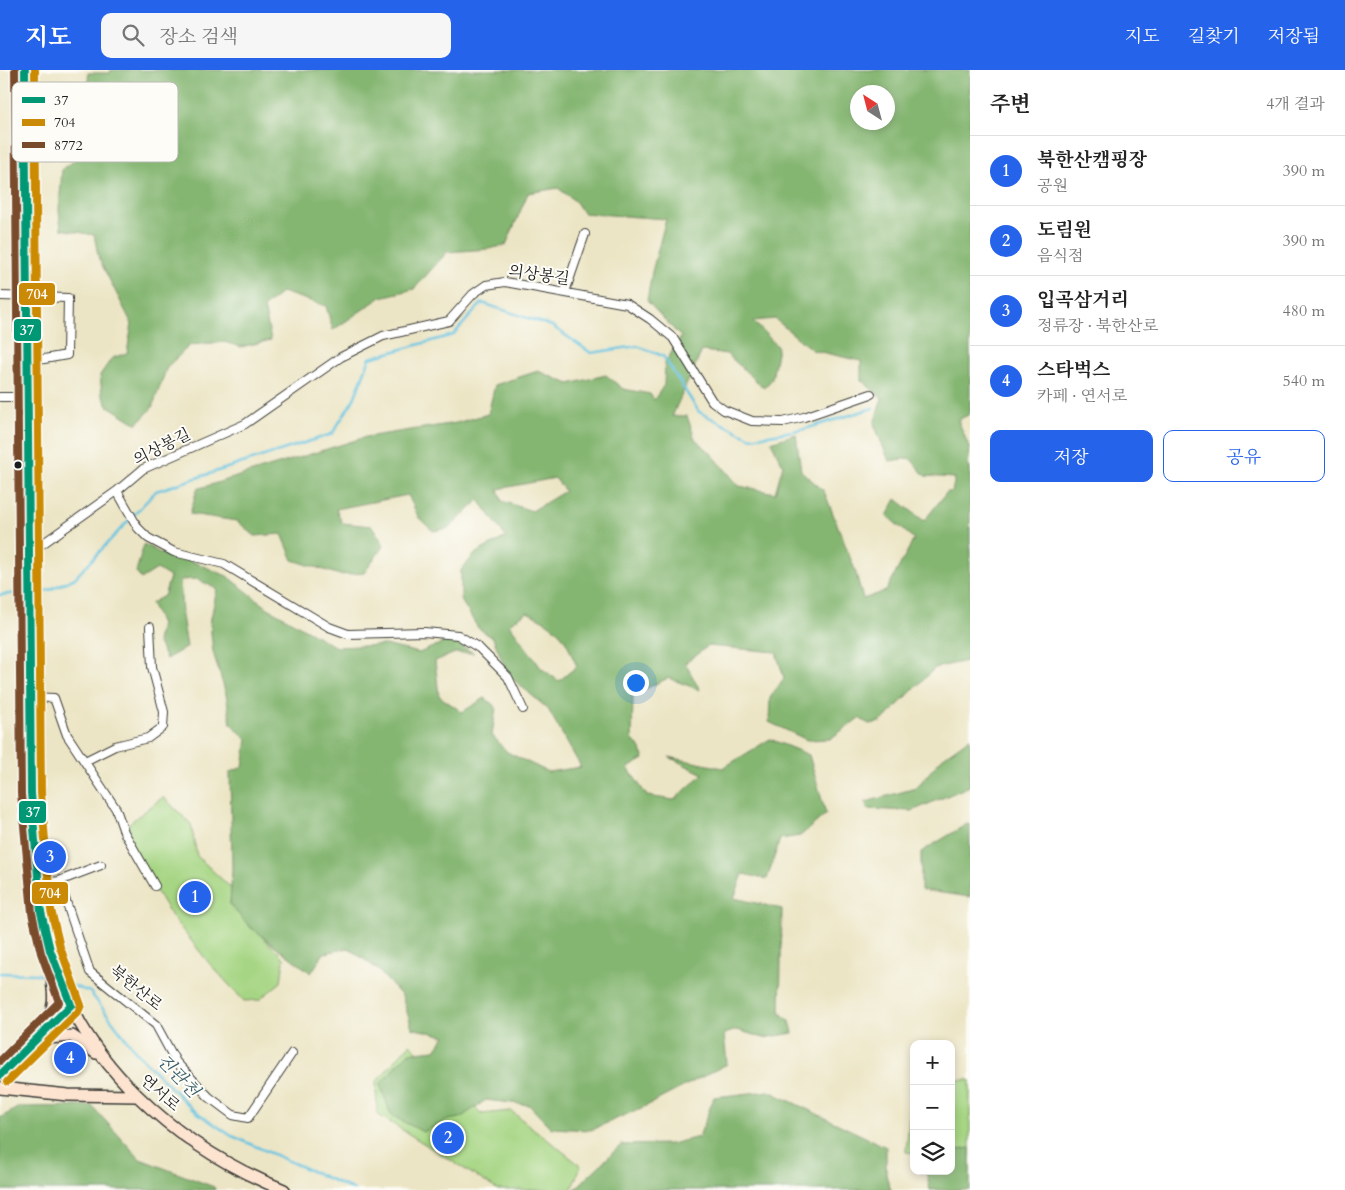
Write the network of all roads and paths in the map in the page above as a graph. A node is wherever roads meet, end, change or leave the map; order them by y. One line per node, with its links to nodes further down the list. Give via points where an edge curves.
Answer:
1 (25, 162): 5 (main road)
2 (585, 234): 3 (street)
3 (565, 292): 7 (street, 의상봉길, via 627,304 650,319 673,338 712,401 724,410 752,420 783,422); 10 (street, 의상봉길, via 505,282 486,285 473,294 449,321 383,336 341,357 246,424 143,469)
4 (0, 296): 5 (street)
5 (26, 296): 6 (main road); 6 (street, via 68,298 67,356)
6 (27, 362): 9 (main road)
7 (871, 394)
8 (0, 397): 9 (street)
9 (28, 397): 11 (main road)
10 (117, 492): 11 (street, 의상봉길); 14 (street, via 138,528 148,538 174,552 224,564 328,627 348,634 424,632 458,635 479,648 508,677)
11 (31, 552): 13 (main road)
12 (150, 627): 15 (street, via 152,667 164,712 164,726 148,738 115,746)
13 (30, 696): 15 (street, via 54,698 67,735); 18 (main road, via 31,793)
14 (522, 709)
15 (85, 761): 19 (street, via 116,809 124,832)
16 (102, 865): 17 (street)
17 (59, 881): 18 (street); 23 (street, 북한산로, via 90,972 156,1025 176,1062 209,1097 233,1115 248,1118)
18 (39, 884): 20 (main road)
19 (155, 886)
20 (50, 949): 21 (main road, 연서로); 22 (main road, via 55,995 49,1019)
21 (71, 1004): 22 (main road); 24 (main road, 연서로)
22 (36, 1039): 24 (main road, via 72,1036); 25 (main road)
23 (292, 1053)
24 (106, 1062): 27 (main road, 연서로)
25 (0, 1075)
26 (0, 1088): 27 (main road, via 68,1095)
27 (137, 1096): 28 (main road, 연서로, via 172,1126 212,1152 244,1172)
28 (284, 1190)

